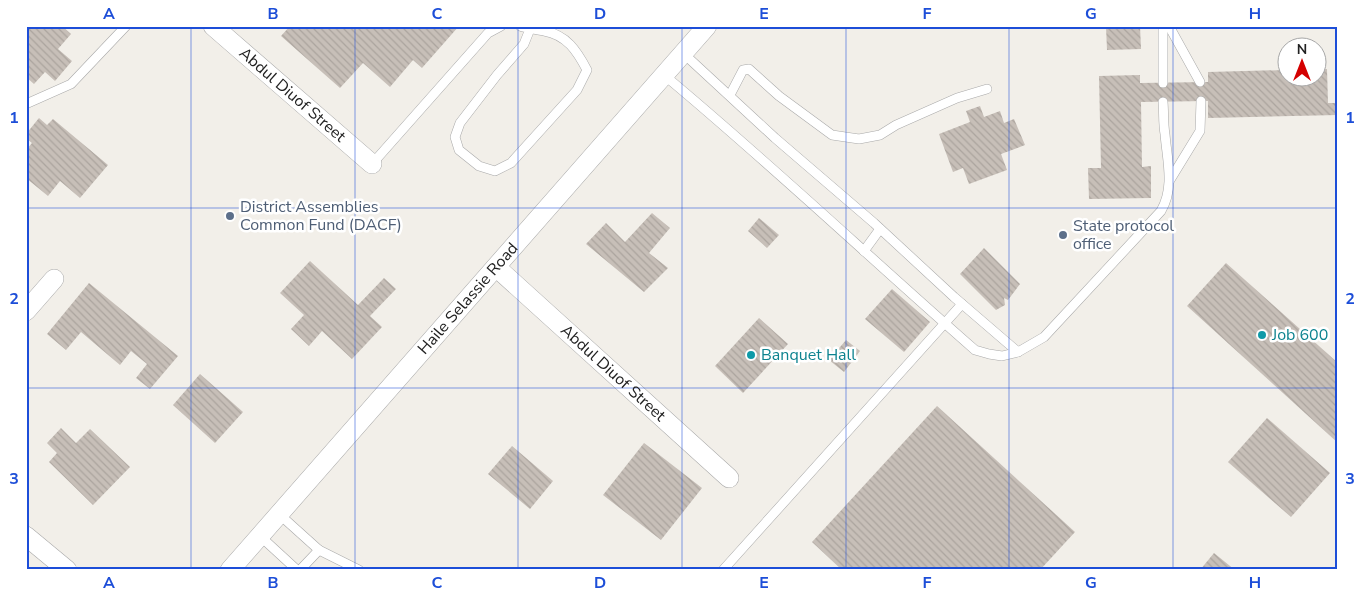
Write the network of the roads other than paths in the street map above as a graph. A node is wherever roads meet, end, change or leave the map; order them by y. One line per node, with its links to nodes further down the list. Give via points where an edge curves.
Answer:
1 (126, 26): 17 (lane, via 71,84)
2 (212, 26): 18 (street, Abdul Diuof Street)
3 (501, 26): 18 (lane, via 488,33)
4 (520, 26): 8 (lane)
5 (706, 26): 9 (street, Haile Selassie Road)
6 (1163, 26): 12 (lane)
7 (1169, 26): 11 (lane)
8 (530, 29): 8 (lane, via 561,36 577,52 587,70 577,90 511,163 495,171 479,166 459,150 455,137 460,123 524,44)
9 (683, 53): 10 (street, Haile Selassie Road); 14 (lane)
10 (664, 75): 21 (lane); 22 (street, Haile Selassie Road)
11 (1200, 82)
12 (1163, 83)
13 (987, 89): 14 (lane, via 896,124 880,135 859,139 832,135 749,69 743,70)
14 (730, 95): 20 (lane)
15 (1200, 101): 19 (lane, via 1200,130)
16 (1163, 102): 19 (lane)
17 (26, 104)
18 (372, 164)
19 (1170, 180): 27 (lane, via 1167,201 1161,211 1044,336)
20 (880, 229): 21 (lane); 24 (lane)
21 (864, 251): 26 (lane)
22 (496, 267): 28 (street, Abdul Diuof Street); 29 (street, Haile Selassie Road)
23 (54, 279): 25 (street)
24 (962, 304): 26 (lane); 27 (lane)
25 (26, 311)
26 (945, 323): 27 (lane, via 975,350 1002,356); 37 (lane)
27 (1018, 352)
28 (729, 478)
29 (279, 514): 31 (street, Haile Selassie Road); 32 (lane)
30 (26, 536): 33 (street)
31 (260, 536): 34 (street, Haile Selassie Road); 35 (lane)
32 (319, 550): 35 (lane); 36 (lane)
33 (67, 570)
34 (230, 570)
35 (298, 570)
36 (359, 570)
37 (723, 570)

